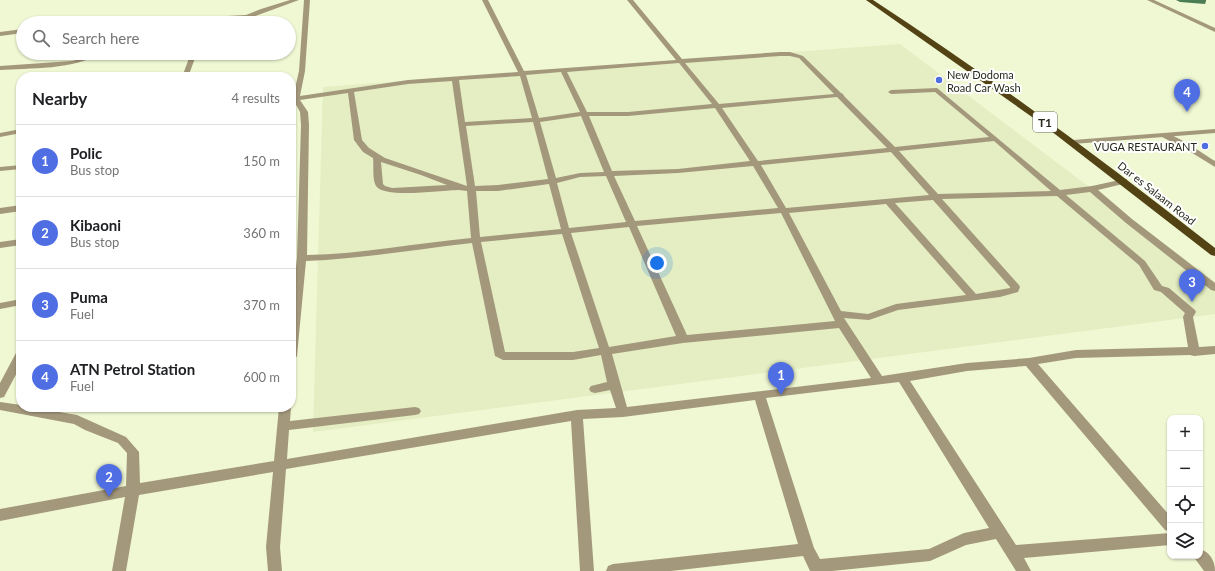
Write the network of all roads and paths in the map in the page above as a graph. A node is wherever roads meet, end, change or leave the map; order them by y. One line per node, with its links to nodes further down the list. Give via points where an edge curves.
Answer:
1 (296, 0): 7 (street)
2 (307, 0): 19 (street, via 302,71)
3 (485, 0): 17 (street)
4 (630, 0): 13 (street)
5 (868, 0): 34 (highway, Dar es Salaam Road / T1, via 946,51)
6 (1150, 0): 8 (street)
7 (249, 16)
8 (1215, 30)
9 (16, 32): 10 (street)
10 (0, 34)
11 (83, 60): 14 (street)
12 (191, 60): 16 (street)
13 (681, 61): 15 (street); 22 (street, via 796,55); 25 (street)
14 (0, 68)
15 (563, 70): 17 (street); 26 (street)
16 (187, 72)
17 (522, 73): 18 (street); 27 (street)
18 (455, 78): 20 (street, via 371,86); 28 (street)
19 (296, 90)
20 (351, 92): 23 (street); 36 (street, via 359,143)
21 (891, 92): 33 (street, via 935,89)
22 (841, 95): 25 (street); 35 (street)
23 (296, 99)
24 (296, 103): 54 (street, via 304,112 305,126)
25 (718, 107): 26 (street, via 628,114); 37 (street)
26 (584, 114): 27 (street); 41 (street)
27 (537, 120): 28 (street); 42 (street)
28 (462, 124): 45 (street)
29 (1215, 131): 32 (street)
30 (16, 132): 31 (street)
31 (0, 135)
32 (1165, 135): 34 (street); 38 (street)
33 (995, 139): 35 (street); 47 (street)
34 (1073, 142): 43 (highway, Dar es Salaam Road / T1)
35 (892, 148): 37 (street); 48 (street)
36 (377, 157): 44 (street); 44 (street, via 379,184 385,190)
37 (756, 164): 41 (street, via 678,171); 52 (street)
38 (1215, 164)
39 (16, 167): 40 (street)
40 (0, 169)
41 (608, 173): 42 (street, via 580,175); 55 (street)
42 (553, 181): 45 (street); 56 (street)
43 (1124, 181): 46 (street); 60 (highway, Dar es Salaam Road / T1)
44 (459, 187): 45 (street)
45 (471, 189): 57 (street)
46 (1092, 189): 47 (street); 62 (street)
47 (1057, 193): 48 (street); 71 (street, via 1142,264 1158,288 1165,290 1191,312 1188,318)
48 (935, 197): 49 (street); 63 (street, via 1015,287 1009,292)
49 (889, 202): 52 (street); 63 (street)
50 (16, 209): 51 (street)
51 (0, 211)
52 (784, 211): 55 (street); 67 (street)
53 (296, 221): 54 (street)
54 (302, 221): 61 (street)
55 (632, 224): 56 (street); 68 (street)
56 (566, 232): 57 (street); 69 (street)
57 (476, 241): 61 (street, via 417,246 343,257); 69 (street, via 499,353 509,357 573,356)
58 (16, 243): 59 (street)
59 (0, 245)
60 (1215, 253)
61 (302, 258): 66 (street)
62 (1215, 288)
63 (973, 297): 67 (street, via 896,307 869,317)
64 (16, 303): 65 (street)
65 (0, 306)
66 (296, 311)
67 (839, 319): 68 (street); 75 (street)
68 (683, 339): 69 (street)
69 (606, 350): 76 (street)
70 (1215, 350): 71 (street)
71 (1194, 352): 72 (street, via 1076,354)
72 (1029, 362): 74 (street, via 967,367); 91 (street)
73 (16, 364): 78 (street)
74 (902, 378): 75 (street); 92 (street)
75 (878, 380): 79 (street)
76 (614, 385): 77 (street); 85 (street)
77 (595, 389)
78 (0, 394)
79 (759, 395): 85 (street); 94 (street)
80 (0, 406): 81 (street)
81 (16, 409)
82 (415, 411): 87 (street)
83 (33, 412): 89 (street, via 78,420 122,440 133,452)
84 (284, 412): 87 (street)
85 (623, 412): 86 (street)
86 (577, 415): 88 (street); 101 (street)
87 (283, 426): 88 (street)
88 (281, 465): 89 (street); 100 (street, via 273,547)
89 (133, 490): 90 (street); 99 (street)
90 (0, 515)
91 (1167, 523)
92 (1000, 532): 95 (street); 97 (street, via 964,539 930,555)
93 (1167, 539): 95 (street)
94 (807, 549): 97 (street); 98 (street)
95 (1013, 552): 102 (street)
96 (1203, 559): 103 (street)
97 (817, 569)
98 (617, 570)
99 (119, 571)
100 (274, 571)
101 (587, 571)
102 (1024, 571)
103 (1213, 571)

